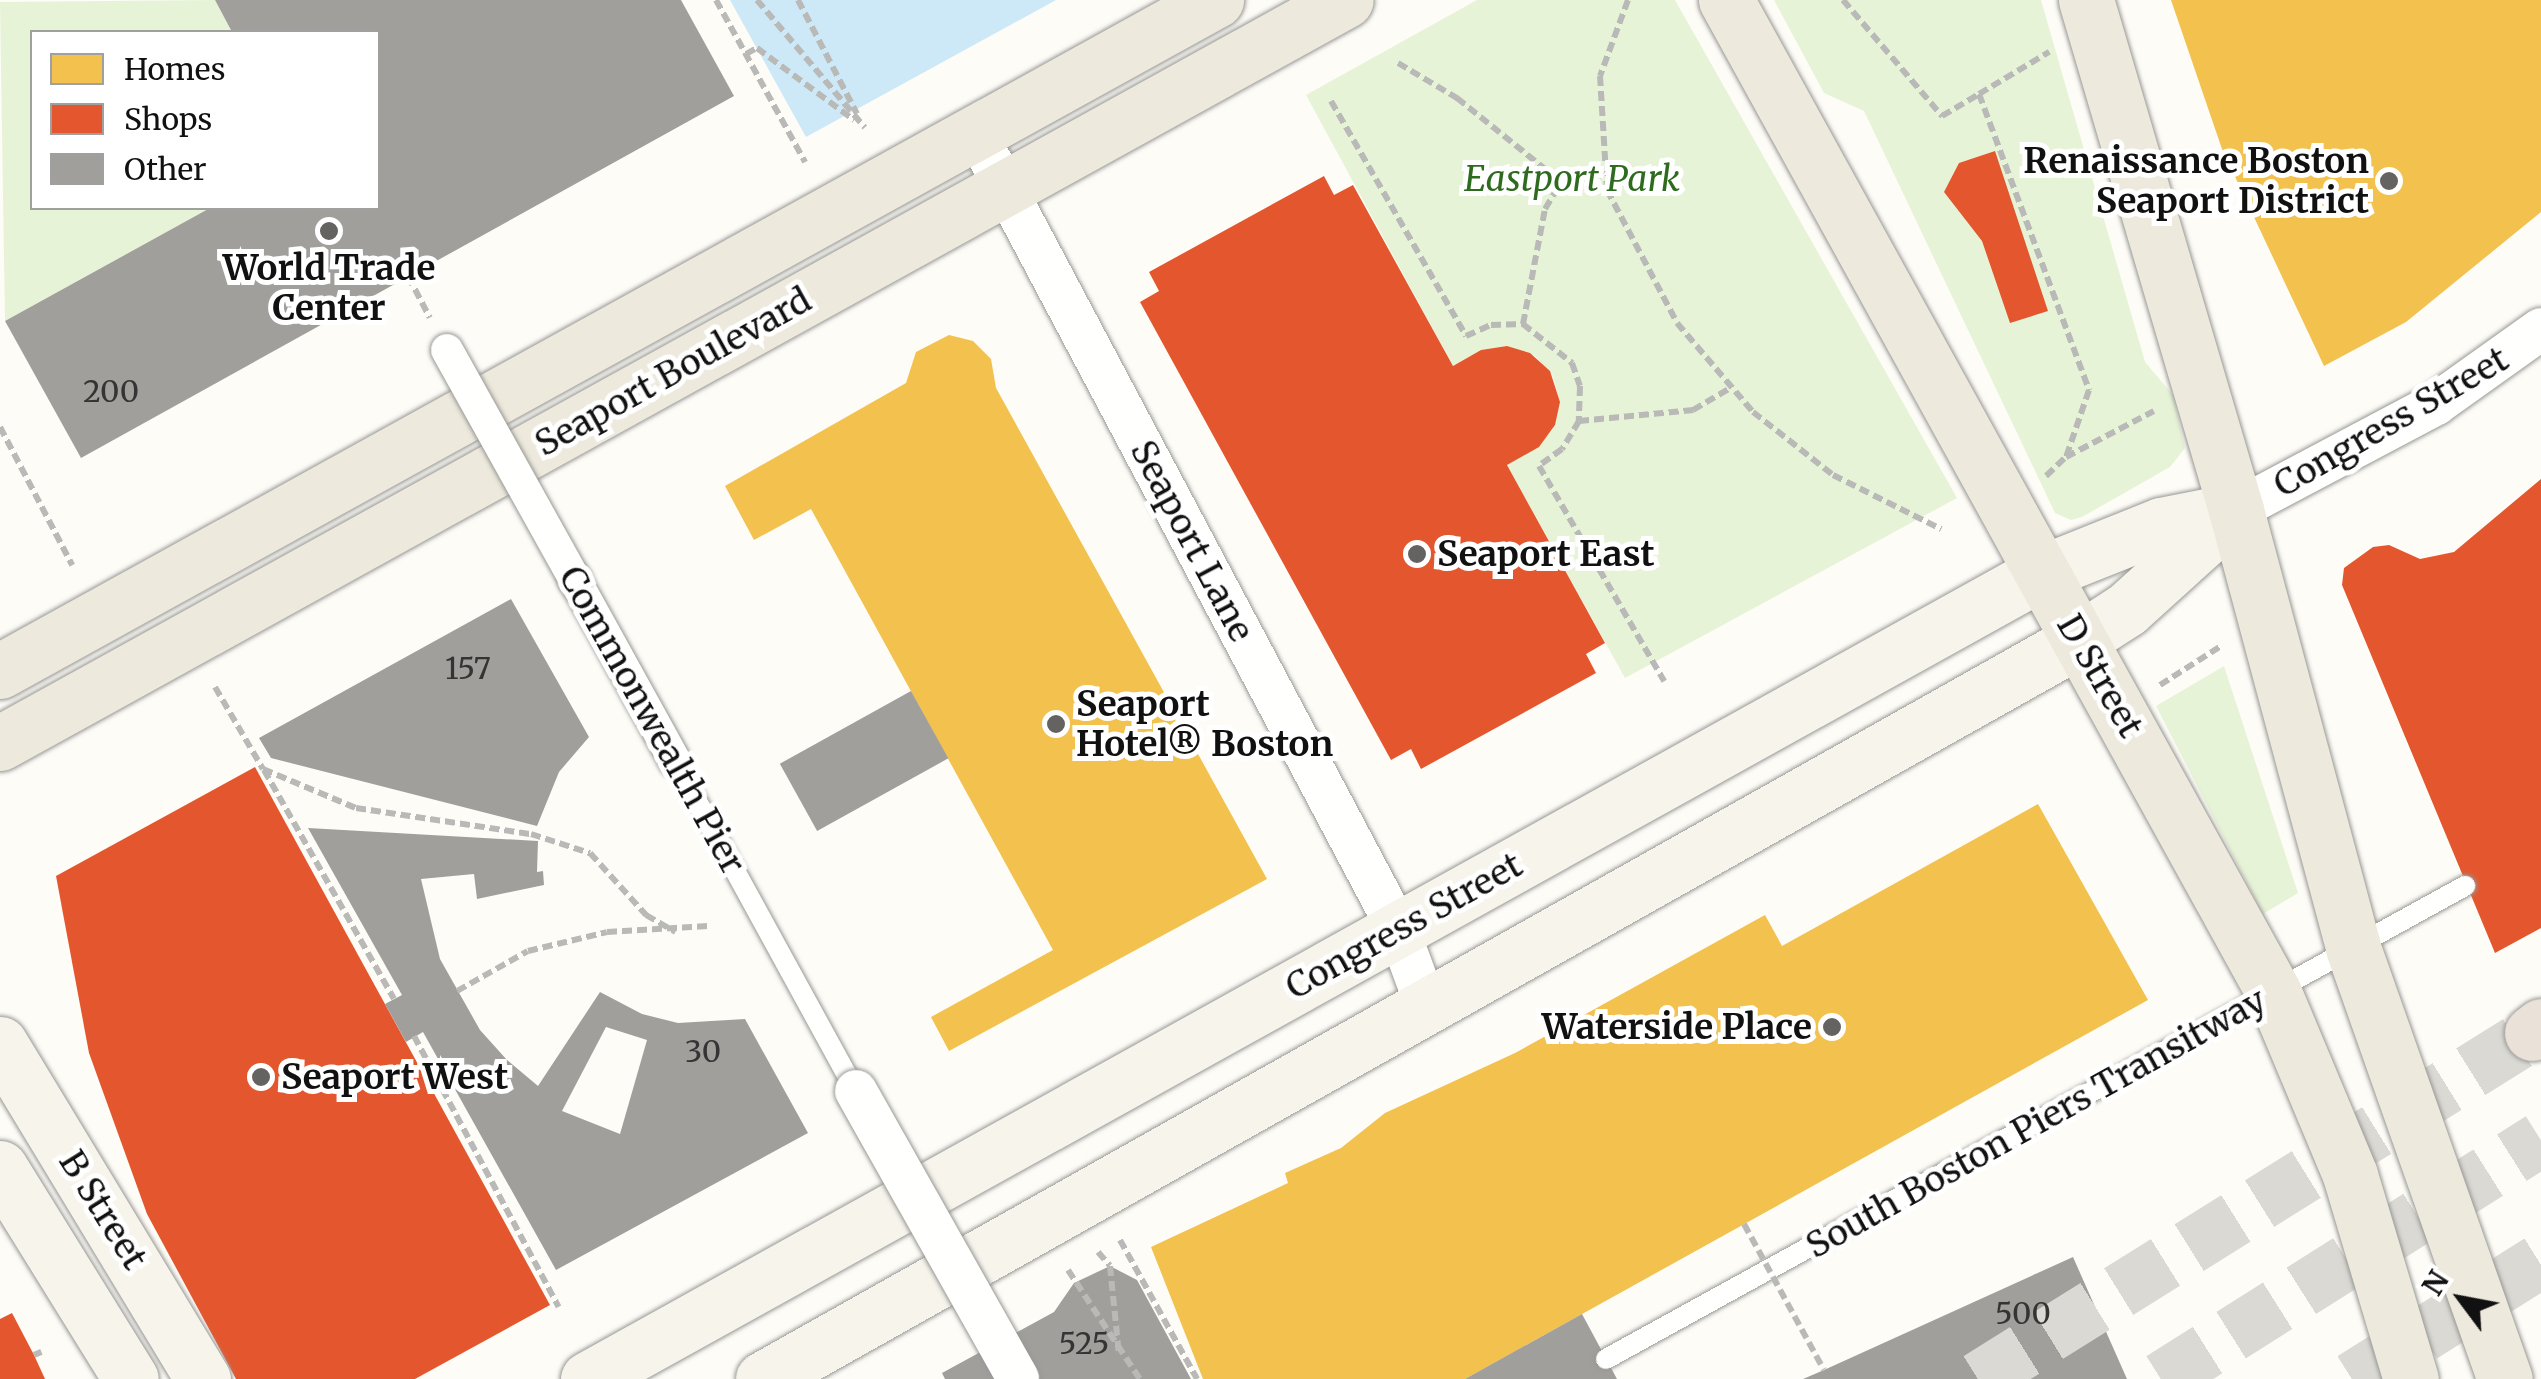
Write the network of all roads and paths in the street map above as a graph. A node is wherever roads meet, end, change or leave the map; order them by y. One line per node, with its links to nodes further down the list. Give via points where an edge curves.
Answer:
1 (716, 0): 11 (path)
2 (758, 0): 15 (path)
3 (798, 0): 15 (path)
4 (1216, 0): 16 (main road, Seaport Boulevard)
5 (1346, 0): 20 (main road, Seaport Boulevard)
6 (1628, 0): 18 (path, via 1600,76)
7 (1726, 0): 33 (main road, D Street)
8 (1843, 0): 13 (path, via 1942,116)
9 (2086, 0): 30 (main road)
10 (2053, 50): 13 (path)
11 (746, 54): 15 (path, via 757,48); 17 (path)
12 (1398, 63): 19 (path, via 1457,98)
13 (1979, 94): 28 (path, via 2090,390)
14 (1331, 101): 21 (path, via 1466,336 1492,325)
15 (864, 128)
16 (976, 133): 20 (street, Seaport Lane); 36 (main road, Seaport Boulevard)
17 (805, 162)
18 (1606, 175): 19 (path); 24 (path, via 1606,190 1677,323)
19 (1561, 182): 21 (path, via 1546,209)
20 (1005, 189): 40 (main road, Seaport Boulevard); 45 (street, Seaport Lane)
21 (1523, 324): 26 (path, via 1572,363)
22 (2541, 329): 30 (street, Congress Street, via 2475,381)
23 (446, 350): 41 (street, Commonwealth Pier, bridge)
24 (1732, 387): 26 (path, via 1693,410); 31 (path, via 1753,412 1833,475)
25 (2163, 406): 28 (path)
26 (1579, 421): 37 (path, via 1562,448 1539,466)
27 (0, 428): 32 (path)
28 (2066, 456): 29 (path)
29 (2034, 488)
30 (2236, 510): 33 (main road, Congress Street, via 2161,526); 34 (main road, Congress Street, via 2126,609); 47 (main road)
31 (1941, 529)
32 (72, 564)
33 (2042, 572): 34 (main road, D Street); 45 (main road, Congress Street)
34 (2078, 640): 49 (main road, D Street); 51 (main road, Congress Street)
35 (2224, 644): 39 (path)
36 (0, 671)
37 (1664, 680)
38 (214, 687): 42 (path)
39 (2146, 694)
40 (0, 743)
41 (674, 761): 54 (lane, Commonwealth Pier)
42 (263, 769): 46 (path, via 356,808 531,834 590,853 646,915); 50 (path)
43 (2465, 886): 47 (lane, South Boston Piers Transitway)
44 (708, 926): 46 (path)
45 (1398, 929): 51 (street, Seaport Lane); 66 (main road, Congress Street)
46 (674, 932): 48 (path, via 607,932 528,952)
47 (2353, 948): 49 (lane, South Boston Piers Transitway); 72 (main road)
48 (457, 991)
49 (2274, 993): 62 (lane, South Boston Piers Transitway); 71 (main road, D Street, via 2356,1190)
50 (394, 999)
51 (1426, 1005): 67 (main road, Congress Street)
52 (414, 1036): 60 (path)
53 (0, 1044): 65 (main road, B Street)
54 (856, 1091): 68 (street, bridge)
55 (0, 1168): 64 (main road, B Street)
56 (1744, 1224): 63 (path, bridge)
57 (1120, 1240): 70 (path)
58 (1098, 1252): 61 (path, via 1114,1286)
59 (1068, 1270): 61 (path)
60 (559, 1306)
61 (1119, 1356): 69 (path)
62 (1606, 1359)
63 (1824, 1370)
64 (131, 1379)
65 (203, 1379)
66 (588, 1379)
67 (764, 1379)
68 (1018, 1379)
69 (1140, 1379)
70 (1197, 1379)
71 (2411, 1379)
72 (2504, 1379)

